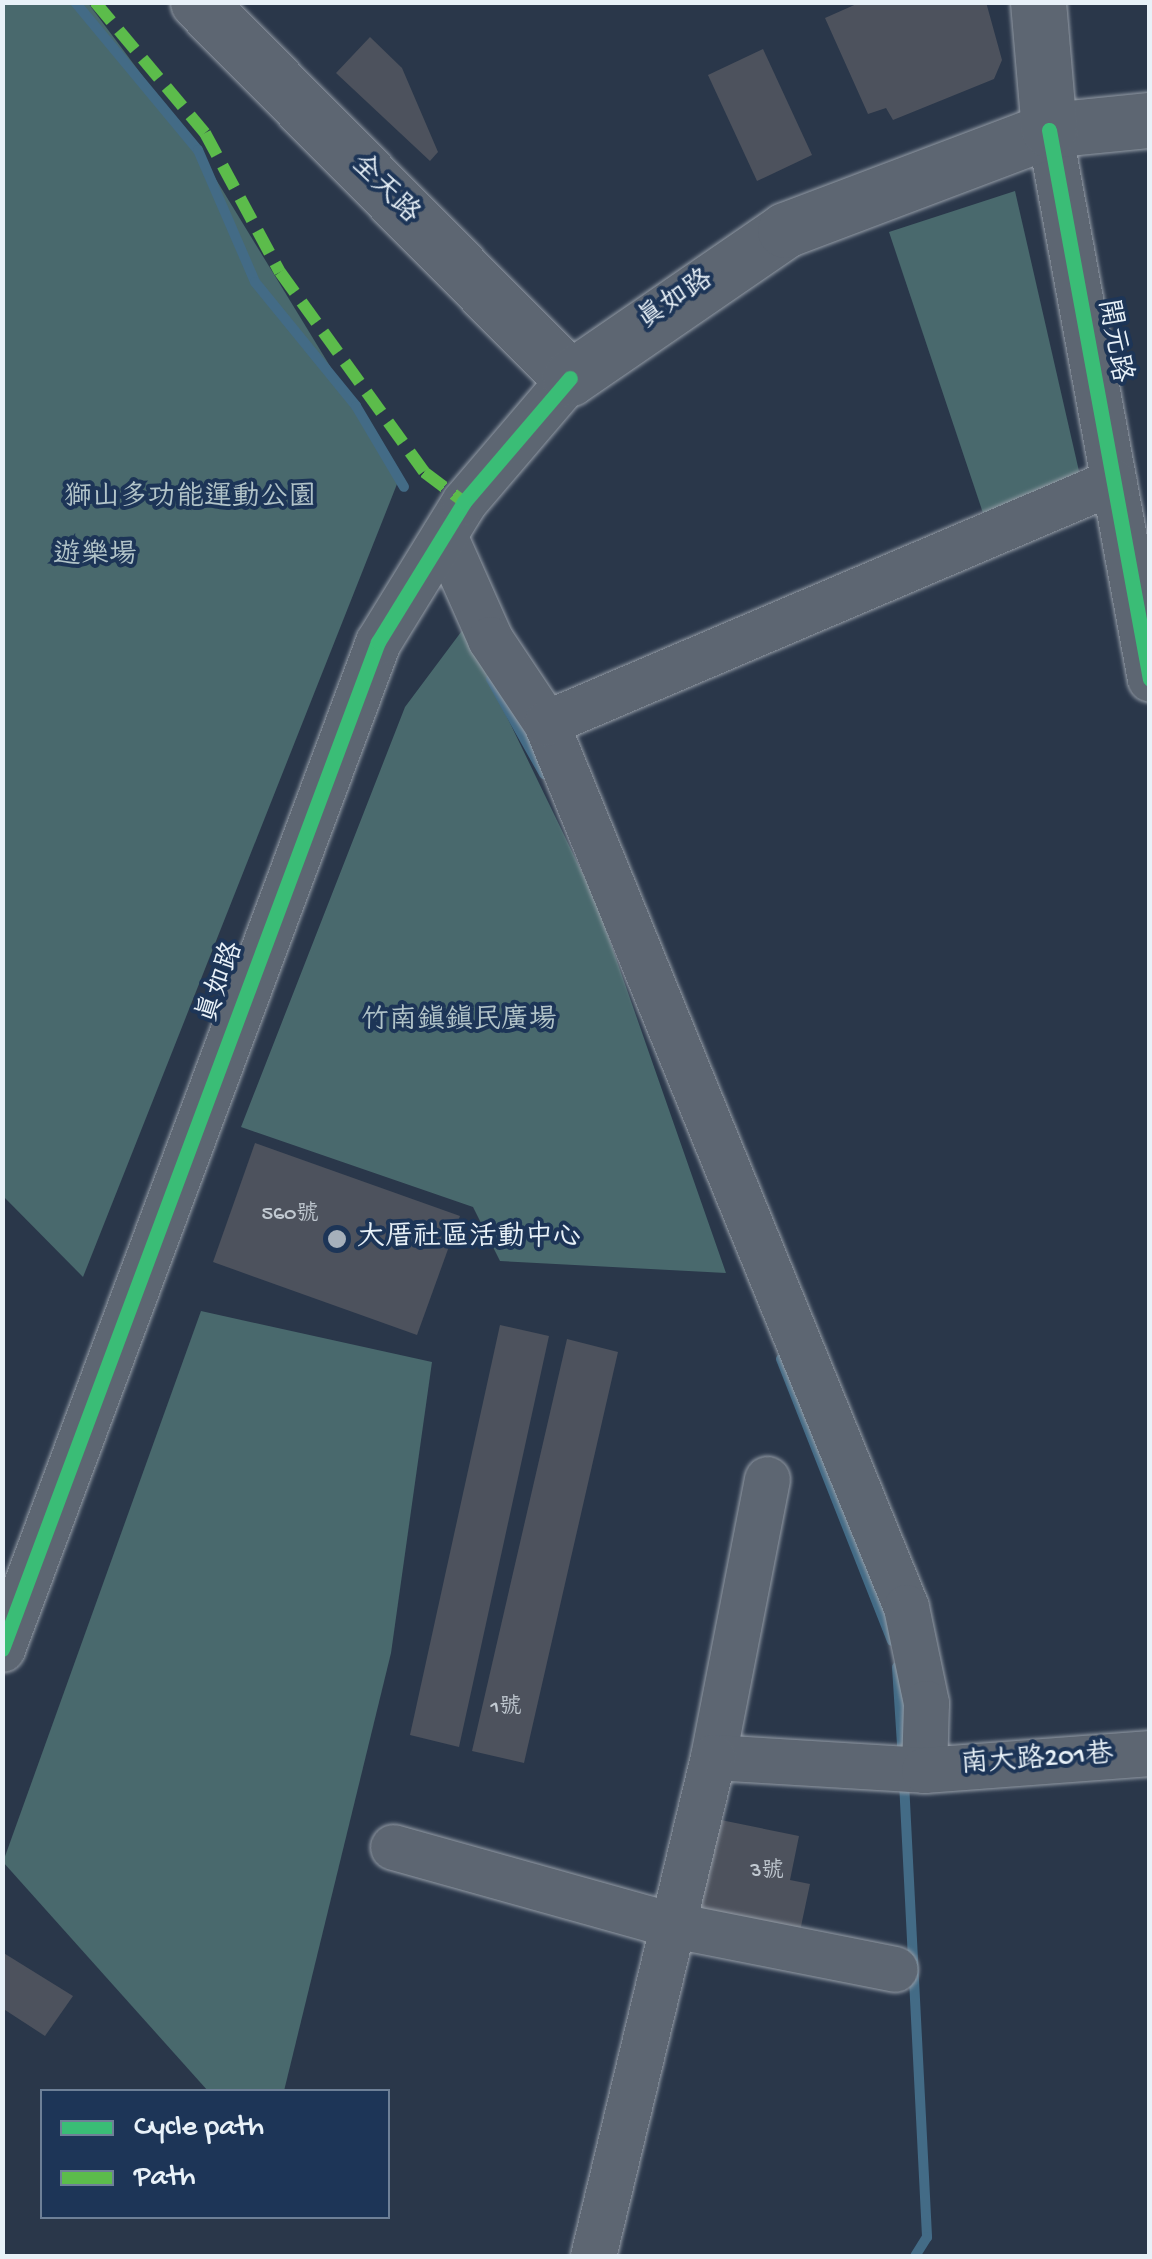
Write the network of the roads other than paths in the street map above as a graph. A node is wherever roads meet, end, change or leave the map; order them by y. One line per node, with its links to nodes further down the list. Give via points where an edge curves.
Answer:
1 (198, 2): 5 (main road, 全天路)
2 (1038, 2): 4 (main road, 開元路)
3 (1150, 120): 4 (main road, 真如路)
4 (1049, 130): 5 (main road, 真如路, via 785,230); 6 (street, 開元路)
5 (570, 378): 7 (street, 真如路)
6 (1128, 508): 8 (street, 開元路); 9 (street)
7 (444, 534): 9 (street, via 490,639); 11 (street, 真如路, via 378,642)
8 (1150, 679)
9 (546, 724): 14 (street, via 906,1607 926,1703)
10 (767, 1478): 13 (street)
11 (2, 1649)
12 (1150, 1753): 14 (street, 南大路201巷)
13 (712, 1758): 14 (street, 南大路201巷); 16 (street)
14 (924, 1770)
15 (393, 1847): 16 (street)
16 (673, 1924): 17 (street); 18 (street)
17 (896, 1969)
18 (594, 2256)

